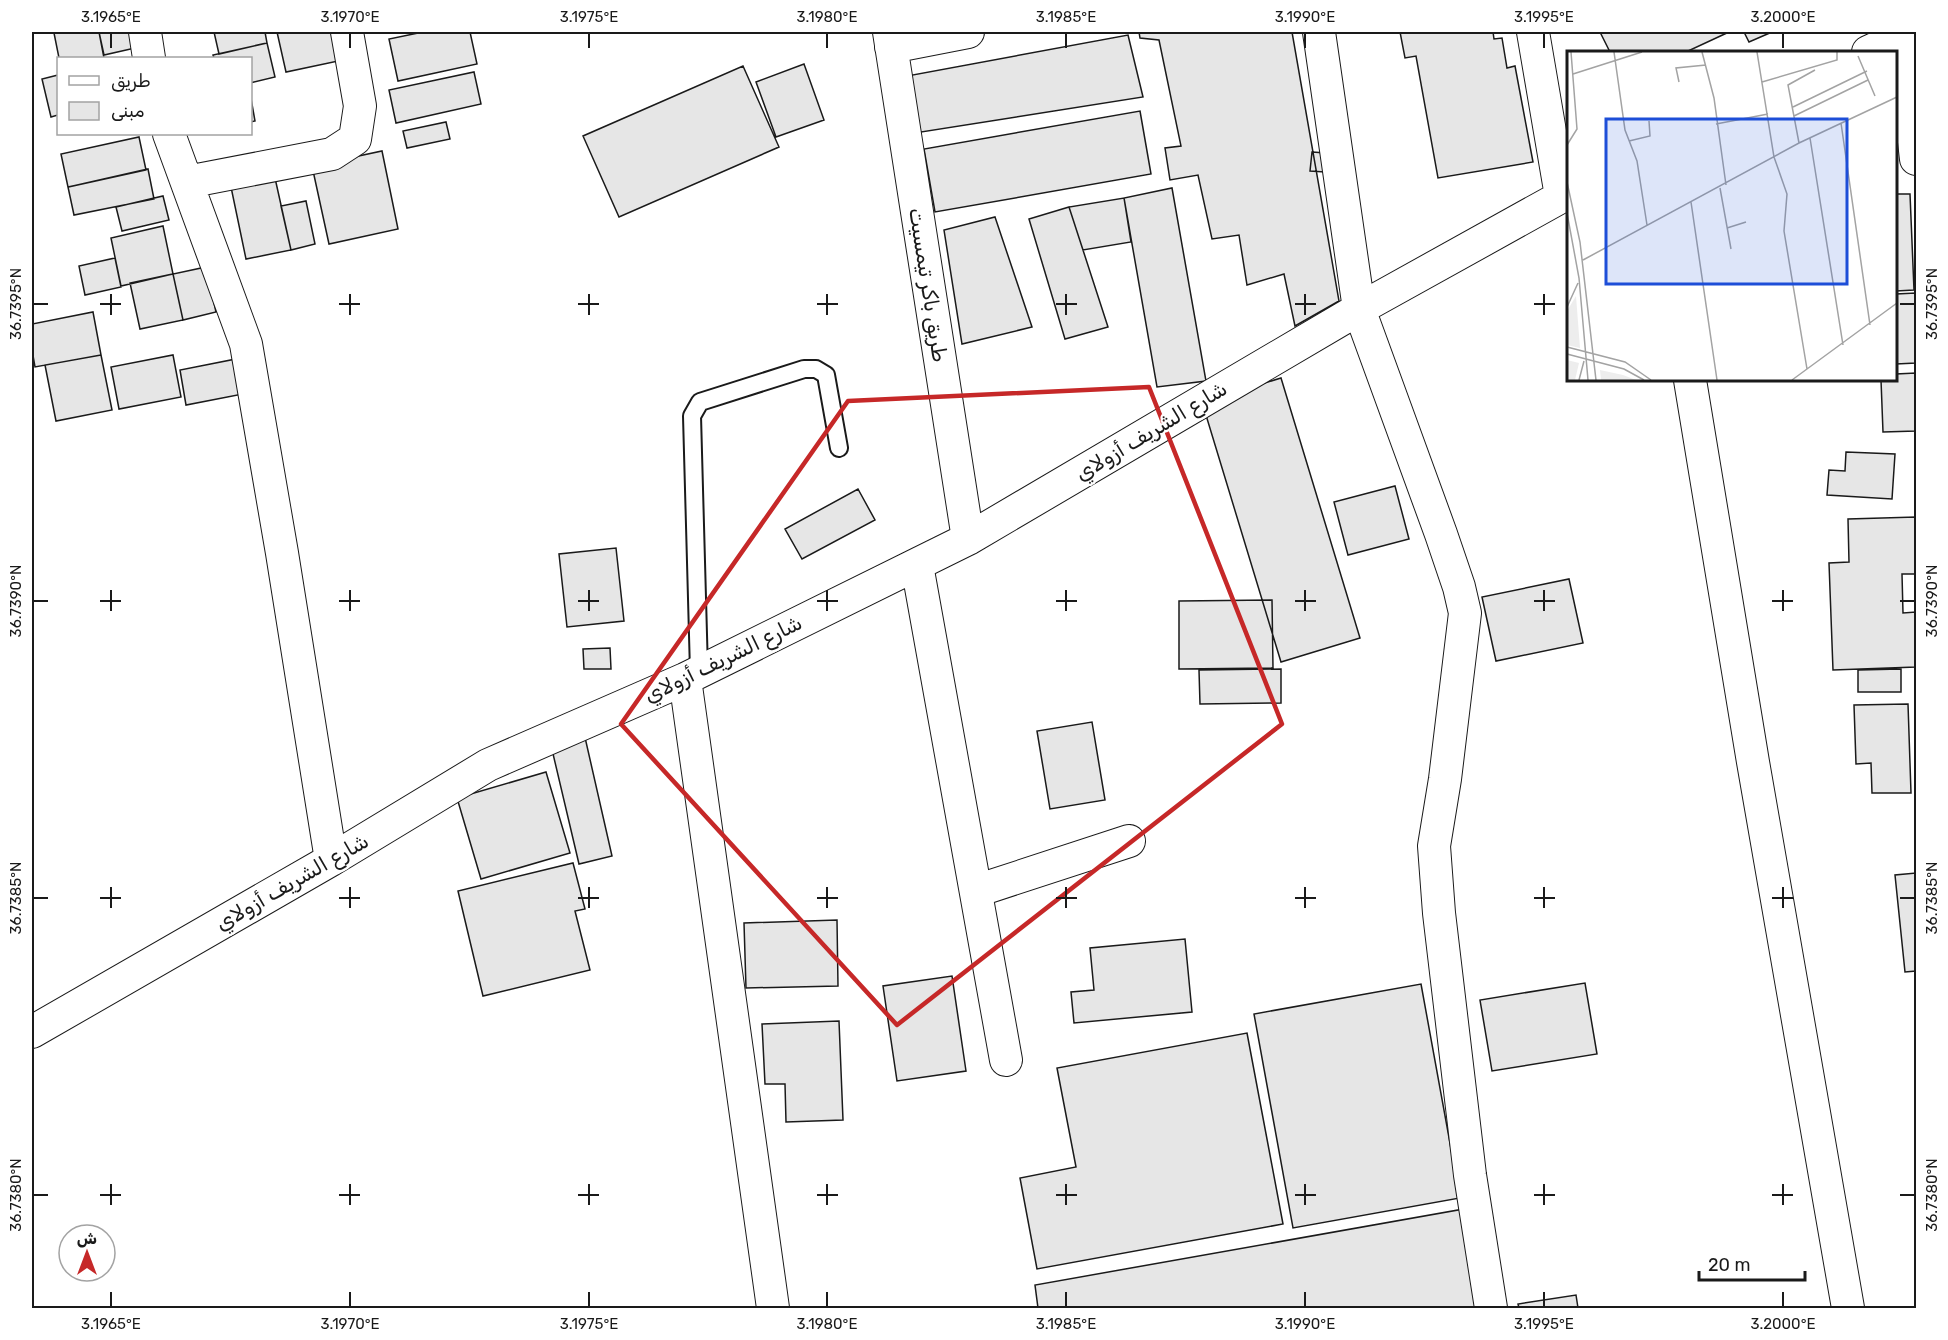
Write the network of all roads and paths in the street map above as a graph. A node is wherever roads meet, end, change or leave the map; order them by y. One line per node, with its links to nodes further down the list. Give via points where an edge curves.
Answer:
1 (145, 32): 9 (street)
2 (348, 32): 12 (street, via 360,106 355,139 332,154)
3 (968, 32): 7 (street)
4 (1319, 32): 14 (street)
5 (1533, 32): 13 (street)
6 (1906, 34): 8 (street); 11 (street)
7 (890, 39): 17 (street, طريق باكر تيمسيت)
8 (1870, 51)
9 (149, 57)
10 (169, 135): 12 (street)
11 (1917, 159)
12 (187, 182): 21 (street, via 246,344)
13 (1565, 194): 14 (street, شارع الشريف أزولاي)
14 (1359, 309): 17 (street, شارع الشريف أزولاي); 26 (street, via 1441,534 1465,613 1434,846 1470,1175)
15 (1690, 381): 27 (street)
16 (839, 448): 19 (lane, via 825,375 816,369 804,369 700,402 692,416)
17 (968, 539): 18 (street, شارع الشريف أزولاي)
18 (917, 565): 19 (street, شارع الشريف أزولاي); 22 (street)
19 (692, 675): 21 (street, شارع الشريف أزولاي, via 488,765); 25 (street)
20 (1129, 841): 22 (street)
21 (331, 860): 23 (street, شارع الشريف أزولاي)
22 (976, 891): 24 (street)
23 (32, 1032)
24 (1006, 1060)
25 (773, 1308)
26 (1491, 1308)
27 (1848, 1308)

